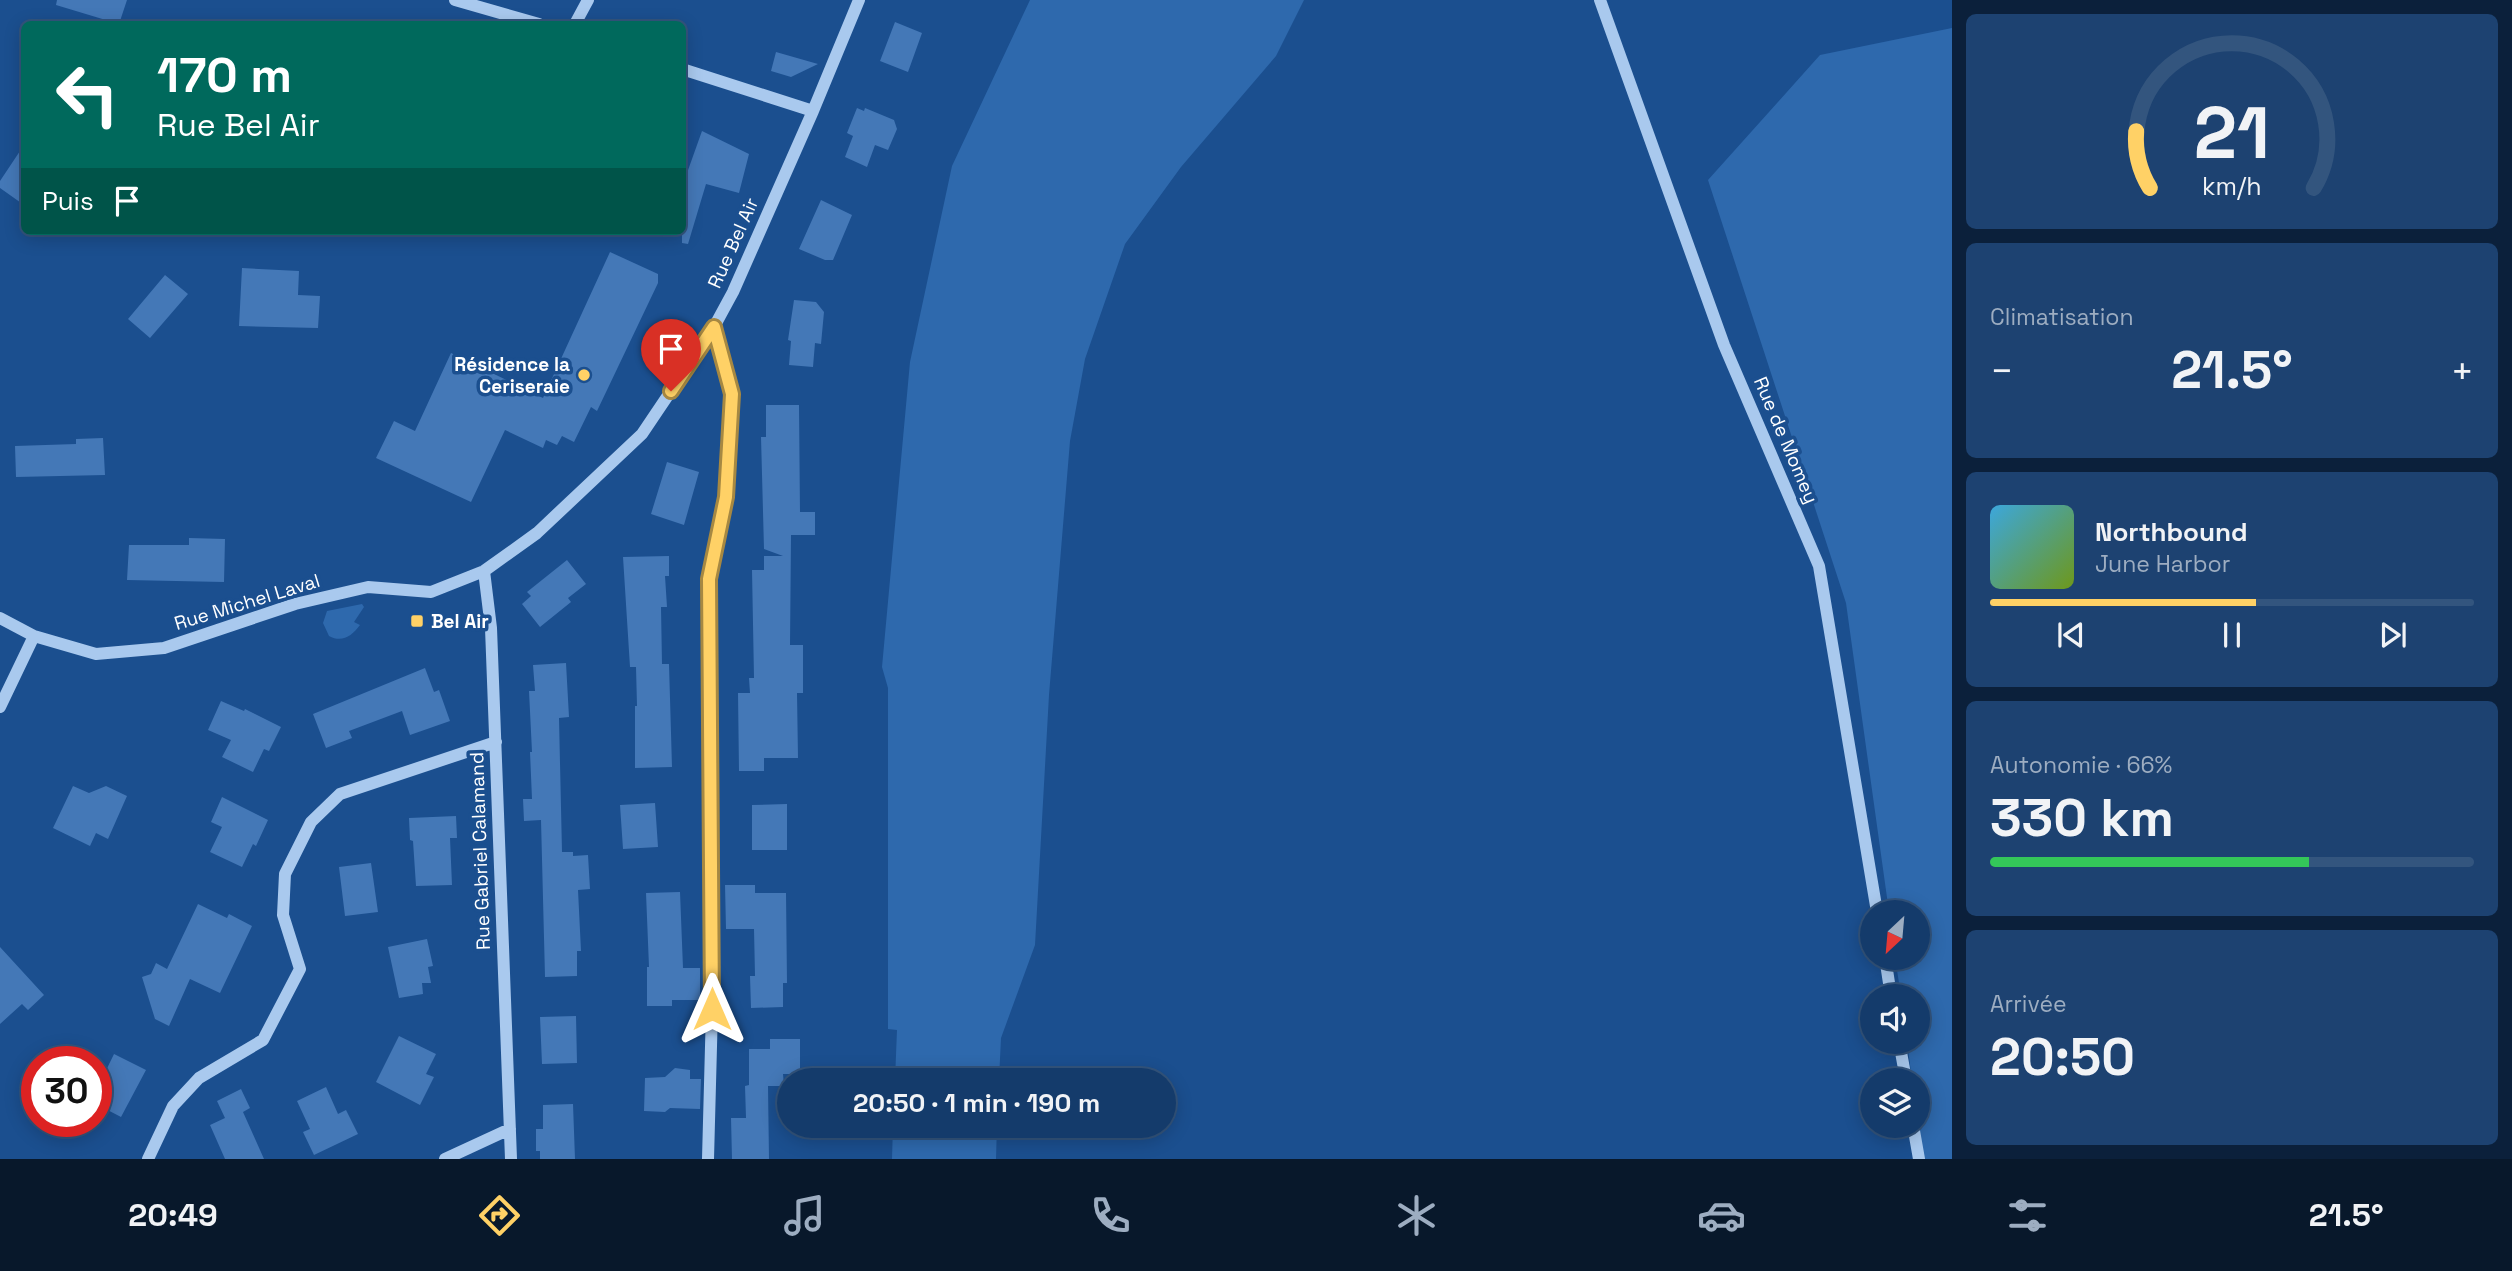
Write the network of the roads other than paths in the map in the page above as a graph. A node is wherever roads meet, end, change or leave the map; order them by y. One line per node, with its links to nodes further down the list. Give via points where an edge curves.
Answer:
1 (455, 0): 5 (street)
2 (588, 0): 6 (street)
3 (859, 0): 8 (street, Rue Bel Air)
4 (1600, 0): 16 (street, Rue de Momey, via 1724,345 1819,566)
5 (528, 21)
6 (577, 21)
7 (686, 70): 8 (street)
8 (813, 111): 9 (street, Rue Bel Air)
9 (714, 327): 10 (street, Rue Bel Air, via 642,433 537,533); 22 (street, via 732,394 726,497 709,579 712,1009)
10 (504, 557): 11 (street, Rue Michel Laval)
11 (484, 571): 13 (street, Rue Michel Laval, via 431,592 368,587 295,604 164,648 96,654); 15 (street, Rue Gabriel Calamand)
12 (0, 618): 13 (street, Rue Michel Laval)
13 (34, 636): 14 (street)
14 (0, 707)
15 (496, 742): 17 (street, Rue Gabriel Calamand); 19 (street, via 340,794 311,822 285,874 283,915 300,969 263,1040 198,1079 173,1106)
16 (1875, 900)
17 (510, 1129): 20 (street); 21 (street, Rue Gabriel Calamand)
18 (1915, 1138): 23 (street)
19 (148, 1159)
20 (444, 1159)
21 (511, 1159)
22 (708, 1159)
23 (1919, 1159)

